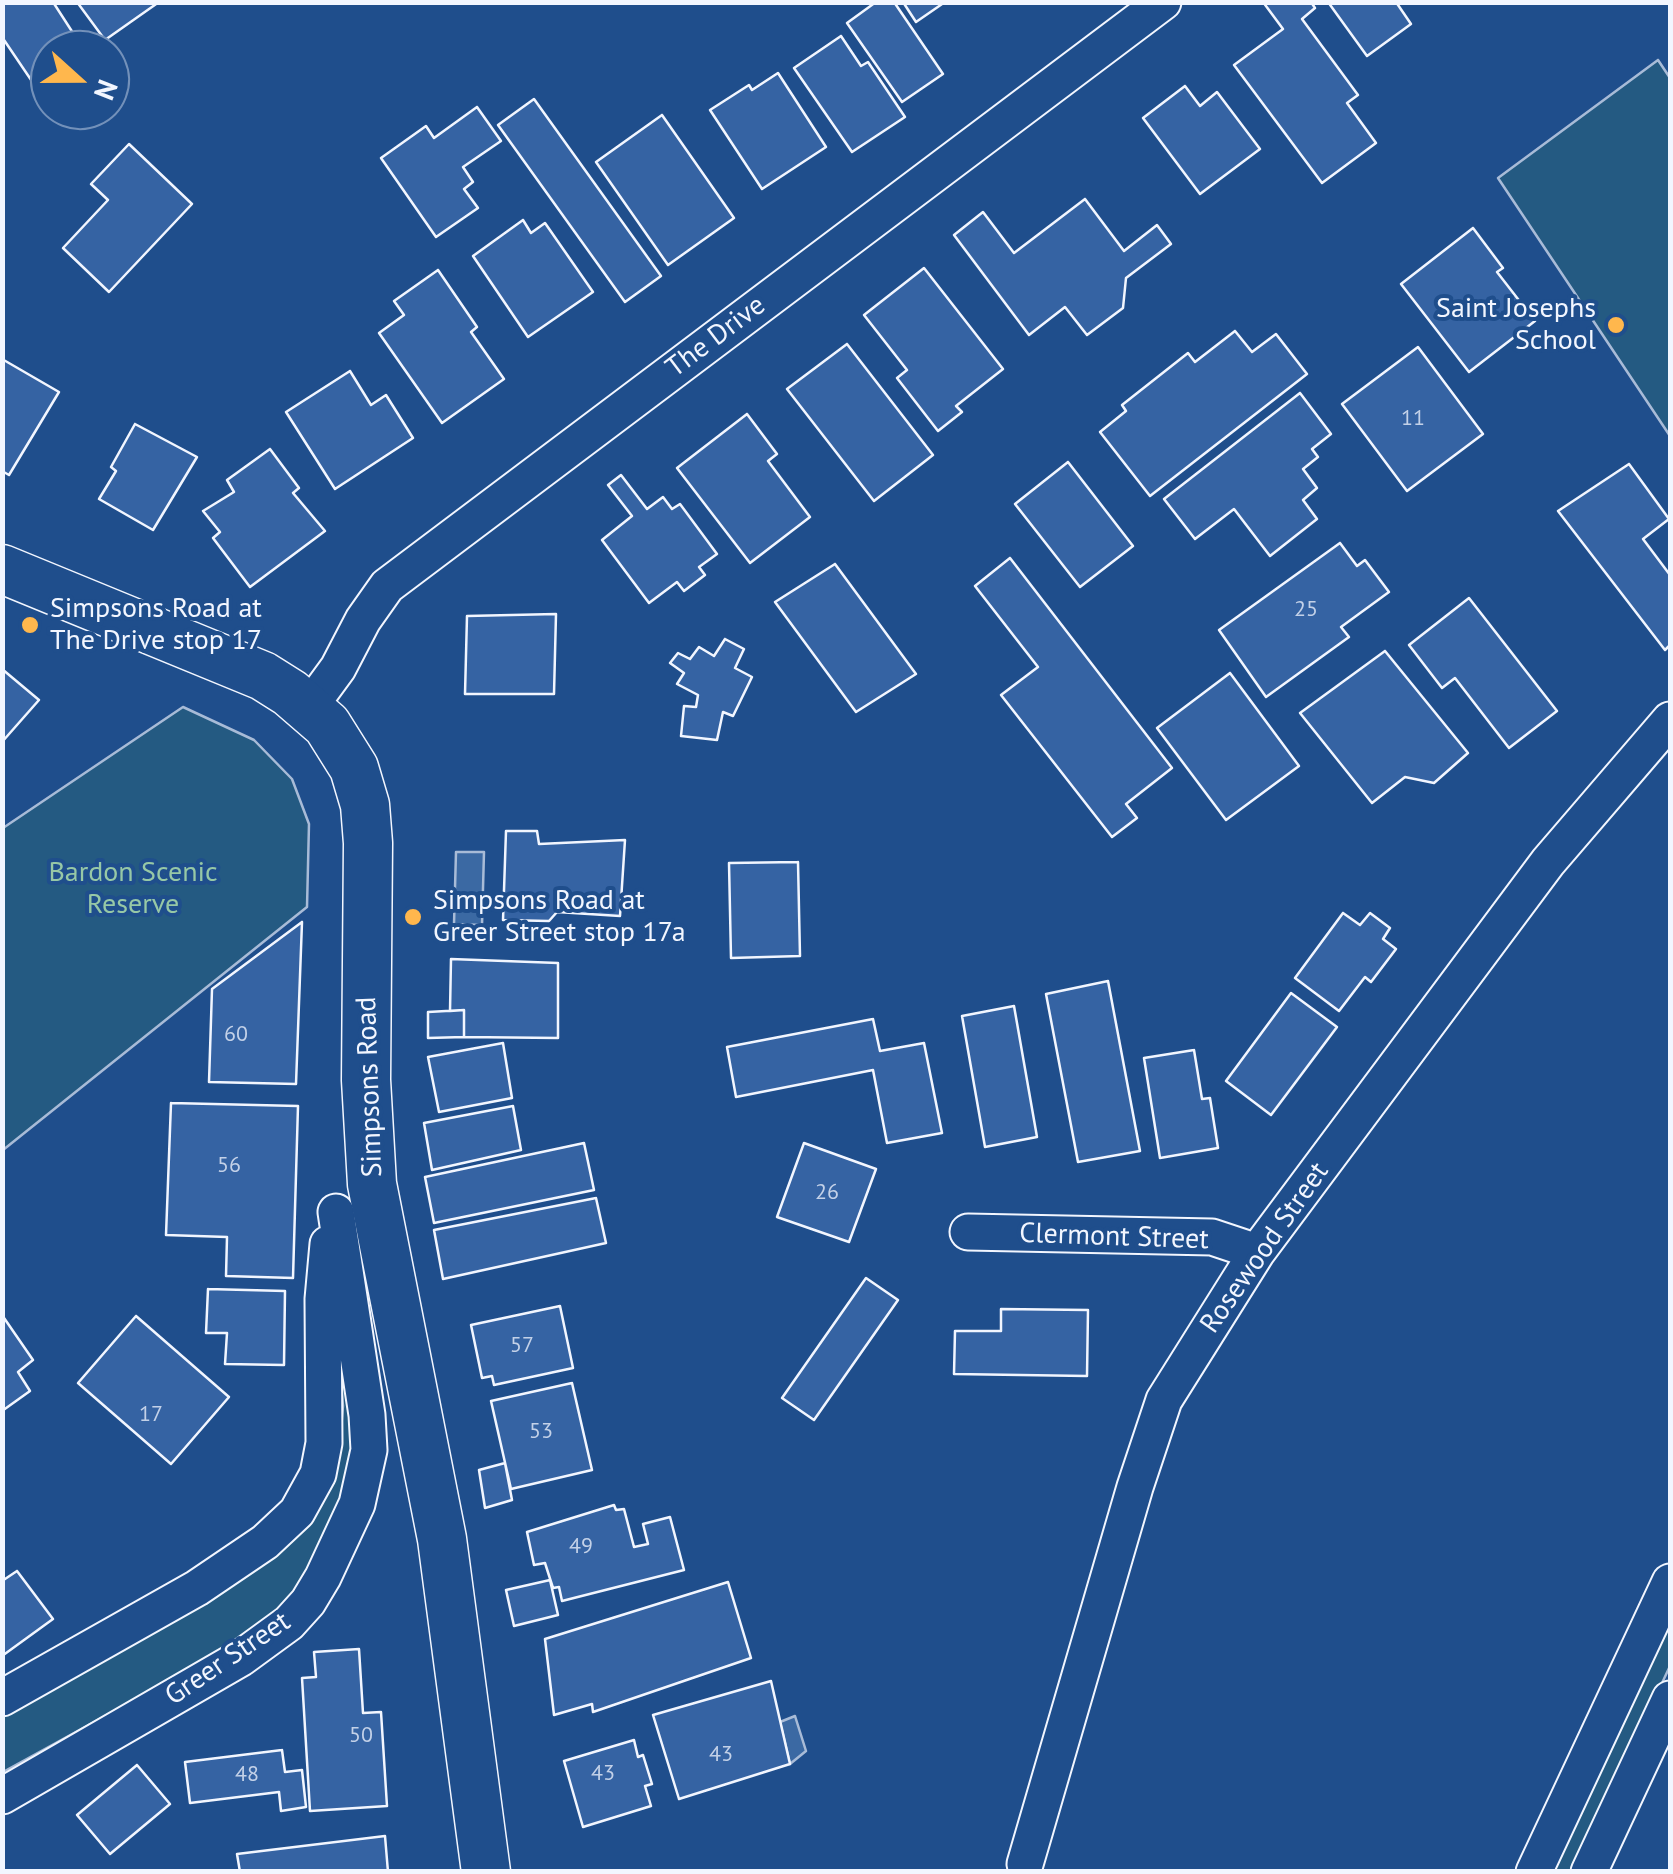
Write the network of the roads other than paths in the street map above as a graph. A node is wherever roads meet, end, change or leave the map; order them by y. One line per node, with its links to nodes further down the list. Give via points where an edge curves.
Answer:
1 (1163, 2): 3 (street, The Drive, via 386,586)
2 (2, 569): 3 (main road, Simpsons Road, via 263,676)
3 (308, 709): 5 (main road, Simpsons Road, via 340,743 366,804 366,1080)
4 (1670, 720): 7 (street, Rosewood Street, via 1548,862)
5 (354, 1198): 9 (street, via 329,1232 324,1444 318,1474 297,1512 197,1588); 11 (street, Greer Street, via 369,1450 357,1504 323,1577 289,1623 241,1658); 13 (main road, Simpsons Road, via 442,1539)
6 (968, 1232): 7 (street, Clermont Street, via 1212,1237)
7 (1257, 1252): 12 (street, Rosewood Street, via 1164,1400)
8 (1670, 1582): 14 (street)
9 (2, 1698)
10 (1670, 1699): 15 (street)
11 (2, 1796)
12 (1026, 1864)
13 (486, 1872)
14 (1534, 1872)
15 (1589, 1872)

